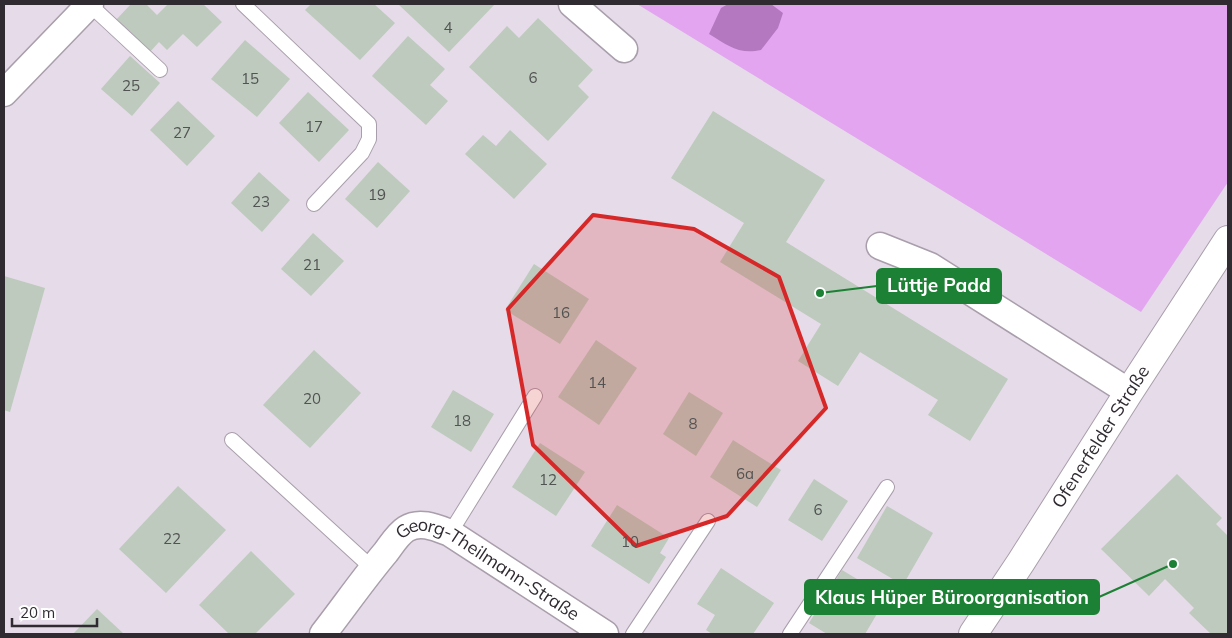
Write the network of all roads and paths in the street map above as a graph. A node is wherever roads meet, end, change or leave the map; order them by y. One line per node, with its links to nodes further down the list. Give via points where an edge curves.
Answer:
1 (89, 4): 5 (lane); 6 (street)
2 (243, 4): 7 (lane, via 369,124 369,139 362,153)
3 (572, 4): 4 (street)
4 (624, 50)
5 (160, 70)
6 (4, 93)
7 (314, 204)
8 (1228, 240): 10 (street, Ofenerfelder Straße)
9 (880, 246): 10 (street, via 930,266)
10 (1128, 392): 21 (street, Ofenerfelder Straße)
11 (535, 396): 15 (lane)
12 (232, 440): 16 (lane)
13 (887, 487): 20 (lane)
14 (708, 520): 19 (lane)
15 (450, 533): 16 (street, Georg-Theilmann-Straße, via 420,524 407,529); 18 (street, Georg-Theilmann-Straße)
16 (372, 568): 17 (street, Georg-Theilmann-Straße)
17 (323, 634)
18 (605, 634)
19 (633, 634)
20 (790, 634)
21 (973, 634)

